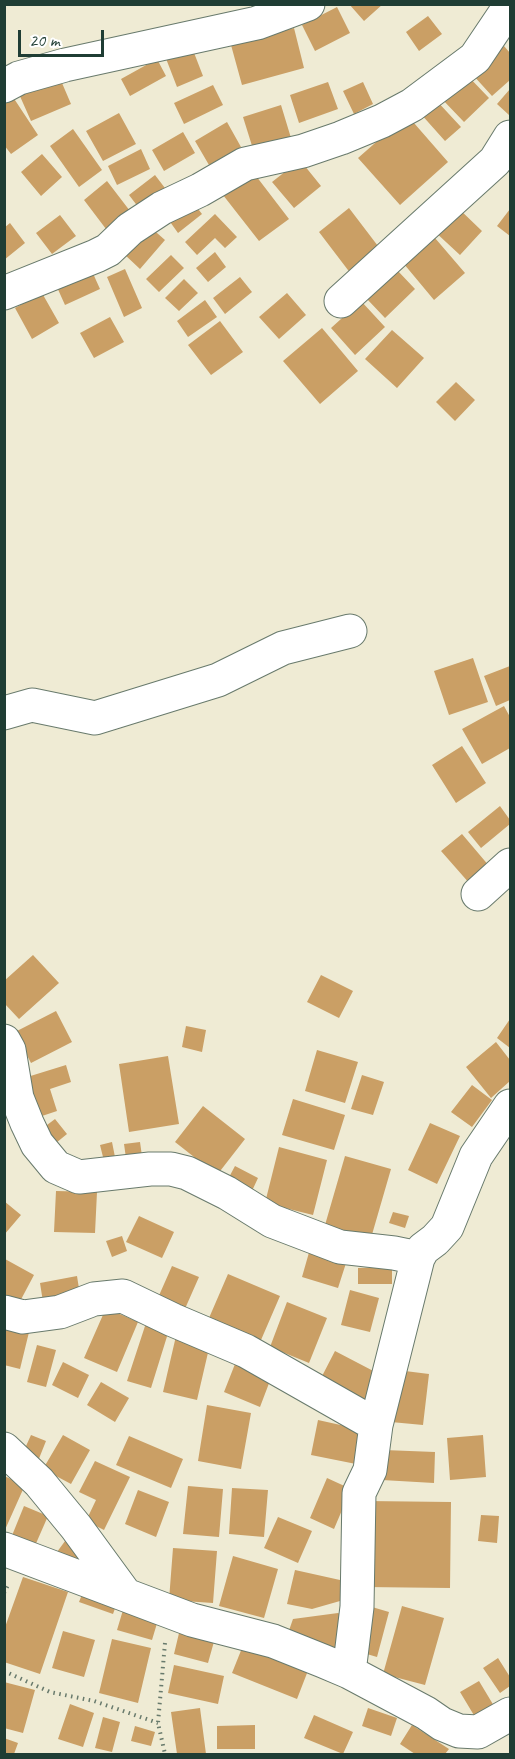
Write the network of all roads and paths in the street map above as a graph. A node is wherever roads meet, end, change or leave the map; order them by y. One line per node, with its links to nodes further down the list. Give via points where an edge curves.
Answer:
1 (308, 4): 3 (street, via 257,22 65,65)
2 (510, 6): 5 (street, via 475,58 412,105 341,138 245,164 162,208 130,229 108,250)
3 (4, 86)
4 (510, 137): 6 (street, via 495,161)
5 (4, 293)
6 (341, 301)
7 (350, 631): 8 (street, via 283,648 218,681 95,718 32,705)
8 (4, 713)
9 (510, 865): 10 (street)
10 (478, 894)
11 (4, 1041): 13 (street, via 17,1098)
12 (510, 1106): 14 (street, via 476,1156 447,1227)
13 (16, 1131): 14 (street, via 37,1144 56,1167 79,1177 171,1168 227,1193 272,1221 340,1247)
14 (418, 1258): 16 (street)
15 (4, 1312): 16 (street, via 23,1317 60,1312 94,1299 123,1296 246,1351)
16 (376, 1425): 22 (street, via 370,1470 359,1493 357,1607)
17 (4, 1449): 19 (street, via 46,1491)
18 (4, 1549): 19 (street)
19 (125, 1594): 20 (street)
20 (163, 1608): 22 (street, via 192,1620 273,1641); 24 (path, via 165,1645)
21 (4, 1671): 24 (path, via 50,1692 94,1701)
22 (349, 1672): 23 (street, via 459,1731 478,1732)
23 (510, 1714)
24 (158, 1723): 25 (path)
25 (165, 1755)

